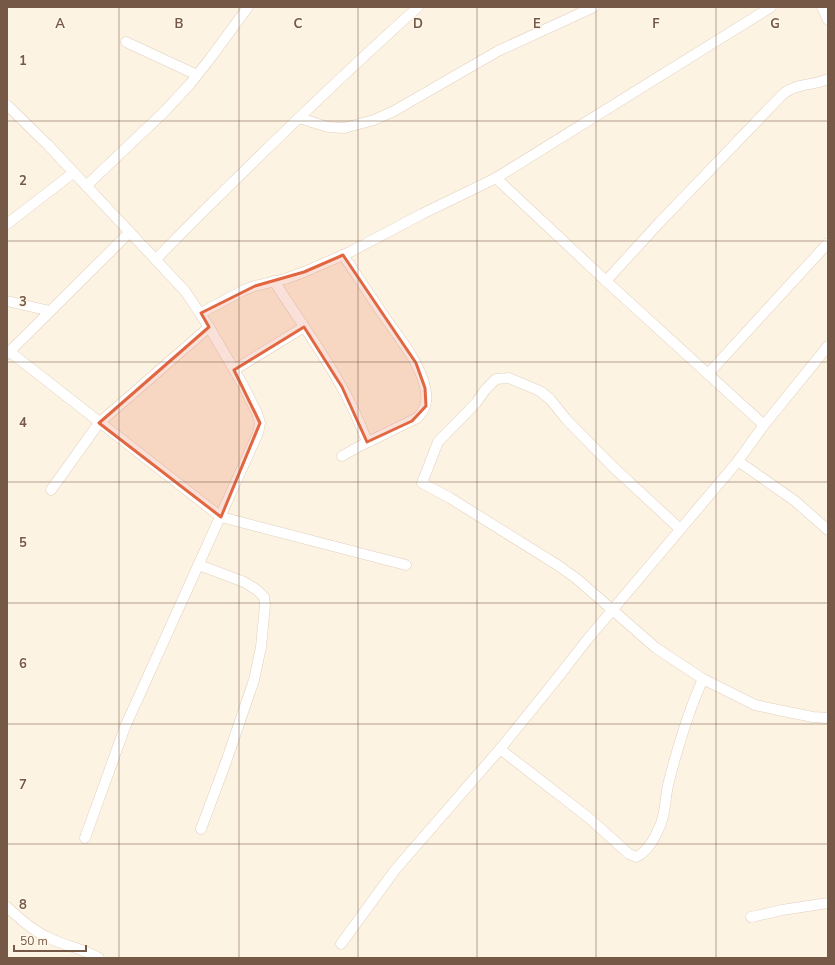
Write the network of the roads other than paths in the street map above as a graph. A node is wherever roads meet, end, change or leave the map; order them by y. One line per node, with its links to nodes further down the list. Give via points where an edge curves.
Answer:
1 (248, 7): 8 (street)
2 (418, 7): 11 (street)
3 (594, 7): 11 (street, via 498,52 374,120 344,128 328,127)
4 (771, 7): 13 (street)
5 (822, 7): 6 (street)
6 (828, 20)
7 (126, 42): 8 (street)
8 (197, 75): 14 (street, via 164,112)
9 (828, 79): 21 (street, via 788,89)
10 (7, 105): 12 (street)
11 (299, 118): 19 (street, via 233,180)
12 (73, 173): 14 (street); 15 (street)
13 (496, 178): 18 (street); 21 (street)
14 (86, 186): 16 (street)
15 (7, 224)
16 (130, 232): 19 (street); 23 (street)
17 (828, 243): 30 (street)
18 (343, 255): 20 (street, via 304,272); 33 (street, via 416,363 425,388 426,406 417,418)
19 (156, 259): 24 (street)
20 (274, 281): 24 (street, via 244,290); 26 (street)
21 (606, 281): 30 (street)
22 (7, 301): 23 (street)
23 (50, 311): 28 (street)
24 (201, 313): 25 (street)
25 (209, 326): 29 (street); 31 (street)
26 (304, 327): 29 (street); 33 (street, via 342,387)
27 (828, 346): 32 (street)
28 (8, 353): 31 (street)
29 (234, 370): 37 (street, via 260,423)
30 (708, 374): 32 (street)
31 (99, 423): 36 (street); 37 (street)
32 (764, 425): 35 (street)
33 (367, 442): 34 (street)
34 (342, 456)
35 (738, 461): 38 (street); 39 (street, via 795,501)
36 (51, 490)
37 (221, 517): 40 (street); 41 (street)
38 (680, 528): 42 (street); 42 (street, via 612,466 550,399 540,391 509,378 496,379 438,442 422,483 559,566)
39 (828, 530)
40 (199, 565): 46 (street, via 244,582 264,597 265,605 261,647 254,680); 47 (street, via 126,728)
41 (406, 565)
42 (612, 610): 43 (street, via 656,648); 45 (street)
43 (703, 679): 44 (street, via 755,705); 45 (street, via 677,746 661,824 649,847 640,856 629,854 589,818)
44 (828, 718)
45 (500, 749): 51 (street, via 395,870)
46 (201, 829)
47 (84, 838)
48 (828, 903): 50 (street)
49 (7, 907): 52 (street, via 47,938)
50 (751, 917)
51 (341, 944)
52 (99, 958)

